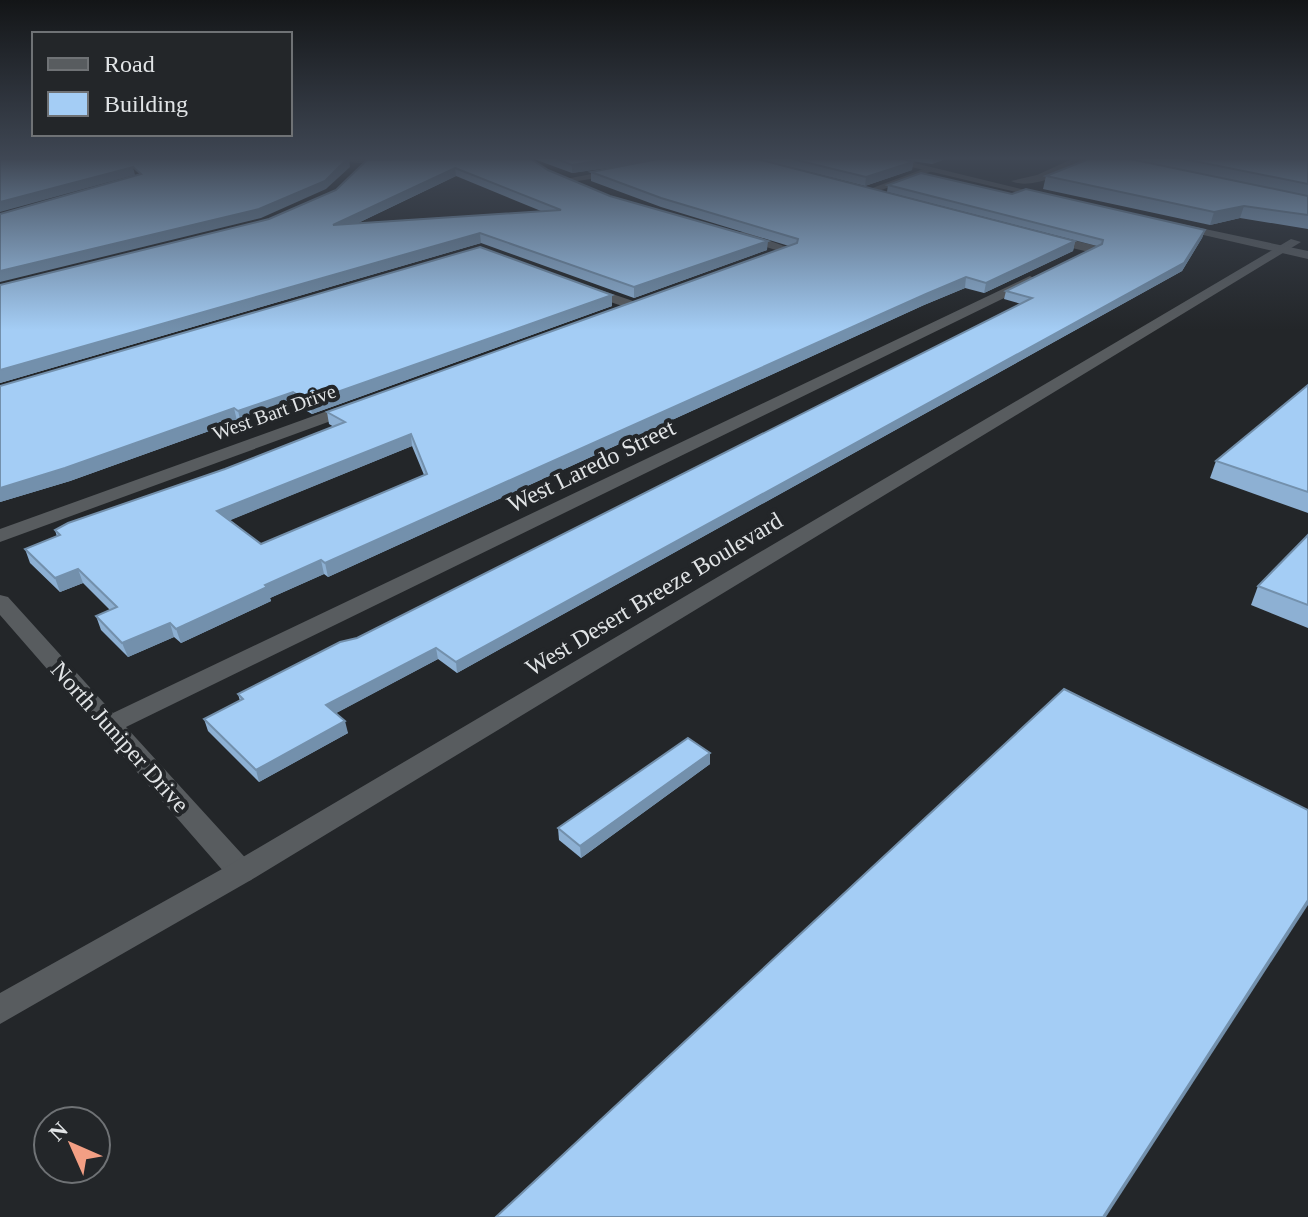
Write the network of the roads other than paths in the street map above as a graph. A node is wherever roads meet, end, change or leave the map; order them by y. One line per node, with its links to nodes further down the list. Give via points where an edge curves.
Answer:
1 (1166, 218): 4 (street)
2 (732, 233): 6 (street, via 789,250)
3 (1032, 234): 12 (street, West Laredo Street, via 1093,249)
4 (1295, 246): 5 (street); 13 (street, West Desert Breeze Boulevard)
5 (1308, 255)
6 (761, 260)
7 (577, 285): 8 (street, via 638,302)
8 (601, 316)
9 (376, 398): 10 (street, West Bart Drive)
10 (0, 536)
11 (0, 602): 12 (street, North Juniper Drive)
12 (110, 725): 13 (street, North Juniper Drive)
13 (241, 872): 14 (street, West Desert Breeze Boulevard)
14 (0, 1010)

